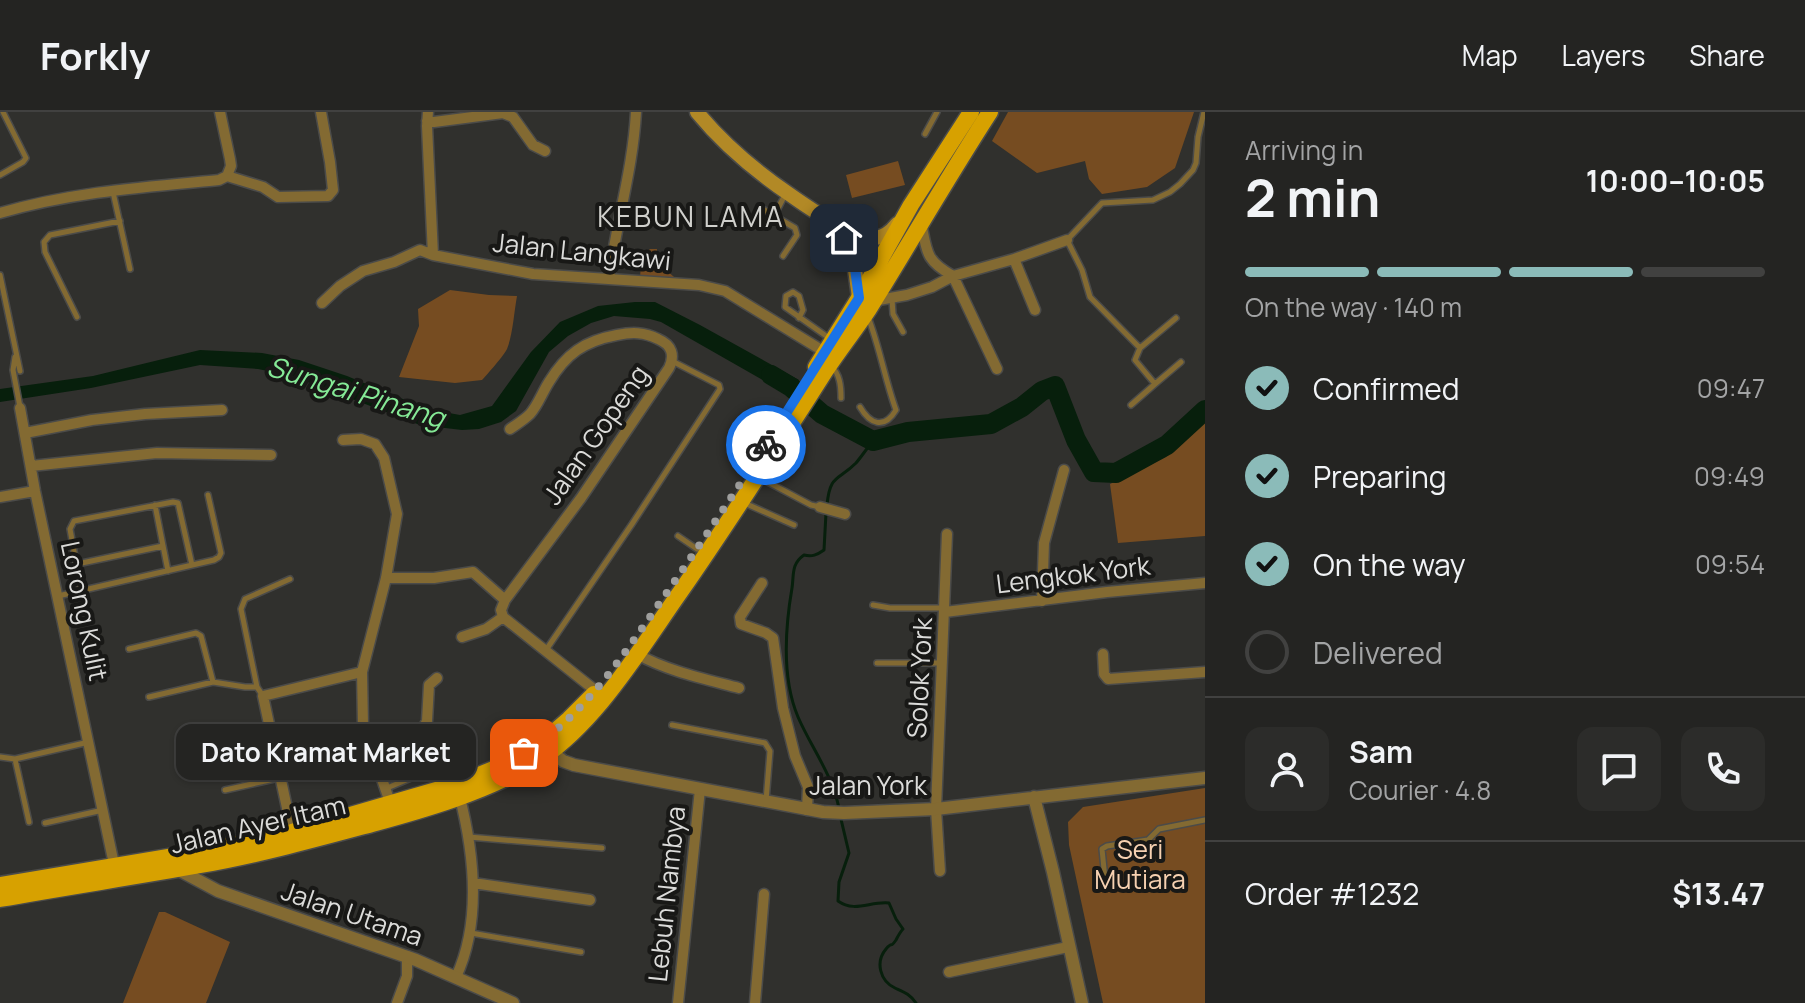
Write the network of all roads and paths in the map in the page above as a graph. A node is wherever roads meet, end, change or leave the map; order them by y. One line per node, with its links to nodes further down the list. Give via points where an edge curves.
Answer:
1 (3, 112): 13 (lane, via 26,158)
2 (220, 112): 14 (street, via 231,166)
3 (321, 112): 14 (street, via 331,194 278,197)
4 (636, 112): 31 (street)
5 (697, 112): 16 (main road, via 732,151)
6 (937, 112): 11 (lane)
7 (990, 112): 22 (main road, Jalan Ayer Itam)
8 (1204, 112): 24 (lane, via 1196,163 1188,176 1153,200 1102,203)
9 (965, 114): 17 (main road, Jalan Ayer Itam)
10 (428, 116): 12 (street, via 434,122 503,113); 25 (street)
11 (925, 134)
12 (545, 151)
13 (0, 175)
14 (227, 176): 15 (street)
15 (112, 190): 19 (street); 23 (lane)
16 (786, 192): 20 (lane); 21 (main road)
17 (911, 205): 21 (main road, via 891,231 873,239); 34 (main road, Jalan Ayer Itam)
18 (761, 208): 20 (lane)
19 (0, 213)
20 (774, 216): 26 (lane, via 797,231)
21 (825, 219): 34 (main road, via 849,246)
22 (921, 220): 30 (street, via 930,260); 34 (main road, Jalan Ayer Itam)
23 (120, 221): 28 (lane); 36 (lane, via 50,235 44,242)
24 (1067, 240): 27 (street); 40 (lane, via 1090,297)
25 (433, 255): 31 (street, Jalan Langkawi, via 533,274); 33 (street, Jalan Langkawi, via 420,250 363,271)
26 (783, 256)
27 (1014, 259): 30 (street); 35 (street)
28 (130, 269)
29 (0, 275): 49 (lane, Lorong Kulit, via 16,352)
30 (953, 276): 32 (street); 44 (street)
31 (609, 279): 41 (street, Jalan Langkawi, via 725,291)
32 (892, 298): 34 (street); 39 (lane)
33 (322, 303)
34 (866, 304): 41 (main road, Jalan Ayer Itam); 48 (lane, via 896,410 879,423)
35 (1035, 310)
36 (77, 317)
37 (799, 318): 37 (lane, via 785,307 786,296 793,292 803,310); 41 (lane)
38 (1176, 318): 40 (lane)
39 (903, 332)
40 (1140, 348): 45 (lane, via 1135,360)
41 (831, 354): 46 (lane); 51 (main road, Jalan Ayer Itam)
42 (672, 361): 52 (street, Jalan Gopeng, via 666,342 649,334 583,344 562,362 529,415); 80 (street, Jalan Gopeng); 87 (lane, via 720,389)
43 (1181, 362): 45 (lane)
44 (997, 369)
45 (1155, 384): 47 (lane)
46 (841, 398)
47 (1131, 405)
48 (860, 407)
49 (20, 408): 53 (street, Lorong Kulit)
50 (222, 410): 53 (street, via 92,420)
51 (795, 412): 58 (main road, Jalan Ayer Itam); 70 (main road, Jalan Ayer Itam)
52 (510, 429)
53 (25, 433): 56 (street, Lorong Kulit)
54 (343, 440): 74 (street, via 375,444 384,458 397,514)
55 (271, 455): 56 (street, via 157,453)
56 (31, 466): 59 (street, Lorong Kulit)
57 (1064, 470): 81 (street, via 1044,543)
58 (757, 476): 62 (main road, Jalan Ayer Itam); 64 (lane)
59 (35, 491): 61 (street); 79 (street, Lorong Kulit)
60 (208, 495): 72 (lane, via 221,553)
61 (0, 497)
62 (741, 502): 66 (lane); 88 (main road, Jalan Ayer Itam)
63 (155, 505): 69 (lane); 71 (lane, via 74,521 70,529); 72 (lane, via 178,503)
64 (820, 507): 65 (street)
65 (845, 514)
66 (794, 525)
67 (947, 534): 83 (street, Solok York)
68 (678, 536): 70 (lane)
69 (163, 546): 71 (lane); 73 (lane)
70 (697, 549): 97 (main road, Jalan Ayer Itam)
71 (77, 564): 78 (lane)
72 (192, 565): 73 (lane)
73 (168, 571): 78 (lane)
74 (386, 578): 80 (street, via 473,572); 92 (street)
75 (290, 579): 98 (lane, via 245,599 241,609)
76 (762, 583): 119 (street, via 740,617 741,624 773,638 783,708 808,787)
77 (1205, 583): 81 (street, Lengkok York)
78 (81, 590): 79 (lane)
79 (58, 596): 103 (street, Lorong Kulit)
80 (505, 600): 84 (street, Jalan Gopeng)
81 (1042, 601): 83 (street, Lengkok York)
82 (873, 605): 83 (lane)
83 (946, 610): 91 (street, Solok York)
84 (503, 617): 85 (street); 87 (street)
85 (462, 637)
86 (129, 649): 95 (lane, via 196,633)
87 (546, 651): 97 (street)
88 (637, 654): 96 (street); 104 (main road, Jalan Ayer Itam, via 574,732)
89 (1103, 654): 93 (street, via 1108,679)
90 (877, 663): 91 (lane)
91 (943, 663): 117 (street, Solok York)
92 (362, 672): 98 (street); 102 (street)
93 (1205, 672)
94 (437, 678): 101 (street, via 429,685 427,721 423,729)
95 (213, 682): 98 (lane); 99 (lane)
96 (739, 688)
97 (596, 691): 104 (main road, Jalan Ayer Itam)
98 (260, 692): 109 (street)
99 (149, 697)
100 (672, 725): 116 (lane, via 765,743 770,751)
101 (411, 731): 102 (street); 105 (street, via 410,747)
102 (368, 741): 105 (street)
103 (90, 742): 107 (lane); 118 (street, Lorong Kulit)
104 (546, 748): 111 (street, Jalan York, via 574,765); 113 (main road, Jalan Ayer Itam)
105 (373, 756): 114 (street)
106 (0, 757): 107 (lane)
107 (15, 759): 121 (lane)
108 (423, 773): 114 (lane)
109 (280, 777): 112 (lane); 124 (street)
110 (1205, 778): 115 (street, Jalan York)
111 (700, 789): 116 (street, Jalan York); 145 (street, Lebuh Nambya)
112 (225, 790)
113 (458, 791): 114 (main road, Jalan Ayer Itam); 123 (street); 124 (main road, Jalan Ayer Itam, via 424,809)
114 (389, 796): 124 (main road, Jalan Ayer Itam)
115 (1034, 797): 117 (street, Jalan York); 136 (street)
116 (766, 802): 119 (street, Jalan York)
117 (936, 809): 119 (street, Jalan York); 127 (street, Solok York)
118 (104, 810): 122 (lane); 128 (street, Lorong Kulit)
119 (807, 810)
120 (1205, 820): 129 (lane, via 1159,829 1148,840 1107,846 1101,854)
121 (29, 822)
122 (45, 823)
123 (468, 837): 125 (lane); 130 (street)
124 (294, 838): 126 (main road, Jalan Ayer Itam); 128 (main road, Jalan Ayer Itam, via 204,851)
125 (602, 848)
126 (177, 869): 128 (main road, Jalan Ayer Itam); 138 (street, Jalan Utama, via 218,891)
127 (940, 871)
128 (116, 872): 131 (main road, Jalan Ayer Itam); 133 (main road, Jalan Ayer Itam)
129 (1105, 879)
130 (473, 883): 134 (street); 135 (street)
131 (0, 885)
132 (764, 894): 146 (street)
133 (0, 899)
134 (590, 900)
135 (470, 933): 137 (lane); 141 (street)
136 (1068, 947): 140 (street); 147 (street)
137 (581, 952)
138 (407, 956): 139 (street, Jalan Utama); 142 (street)
139 (426, 964): 141 (street, Jalan Utama); 142 (street)
140 (949, 972)
141 (456, 977): 144 (street, Jalan Utama)
142 (406, 982): 143 (street)
143 (397, 1003)
144 (513, 1003)
145 (678, 1003)
146 (755, 1003)
147 (1082, 1003)

